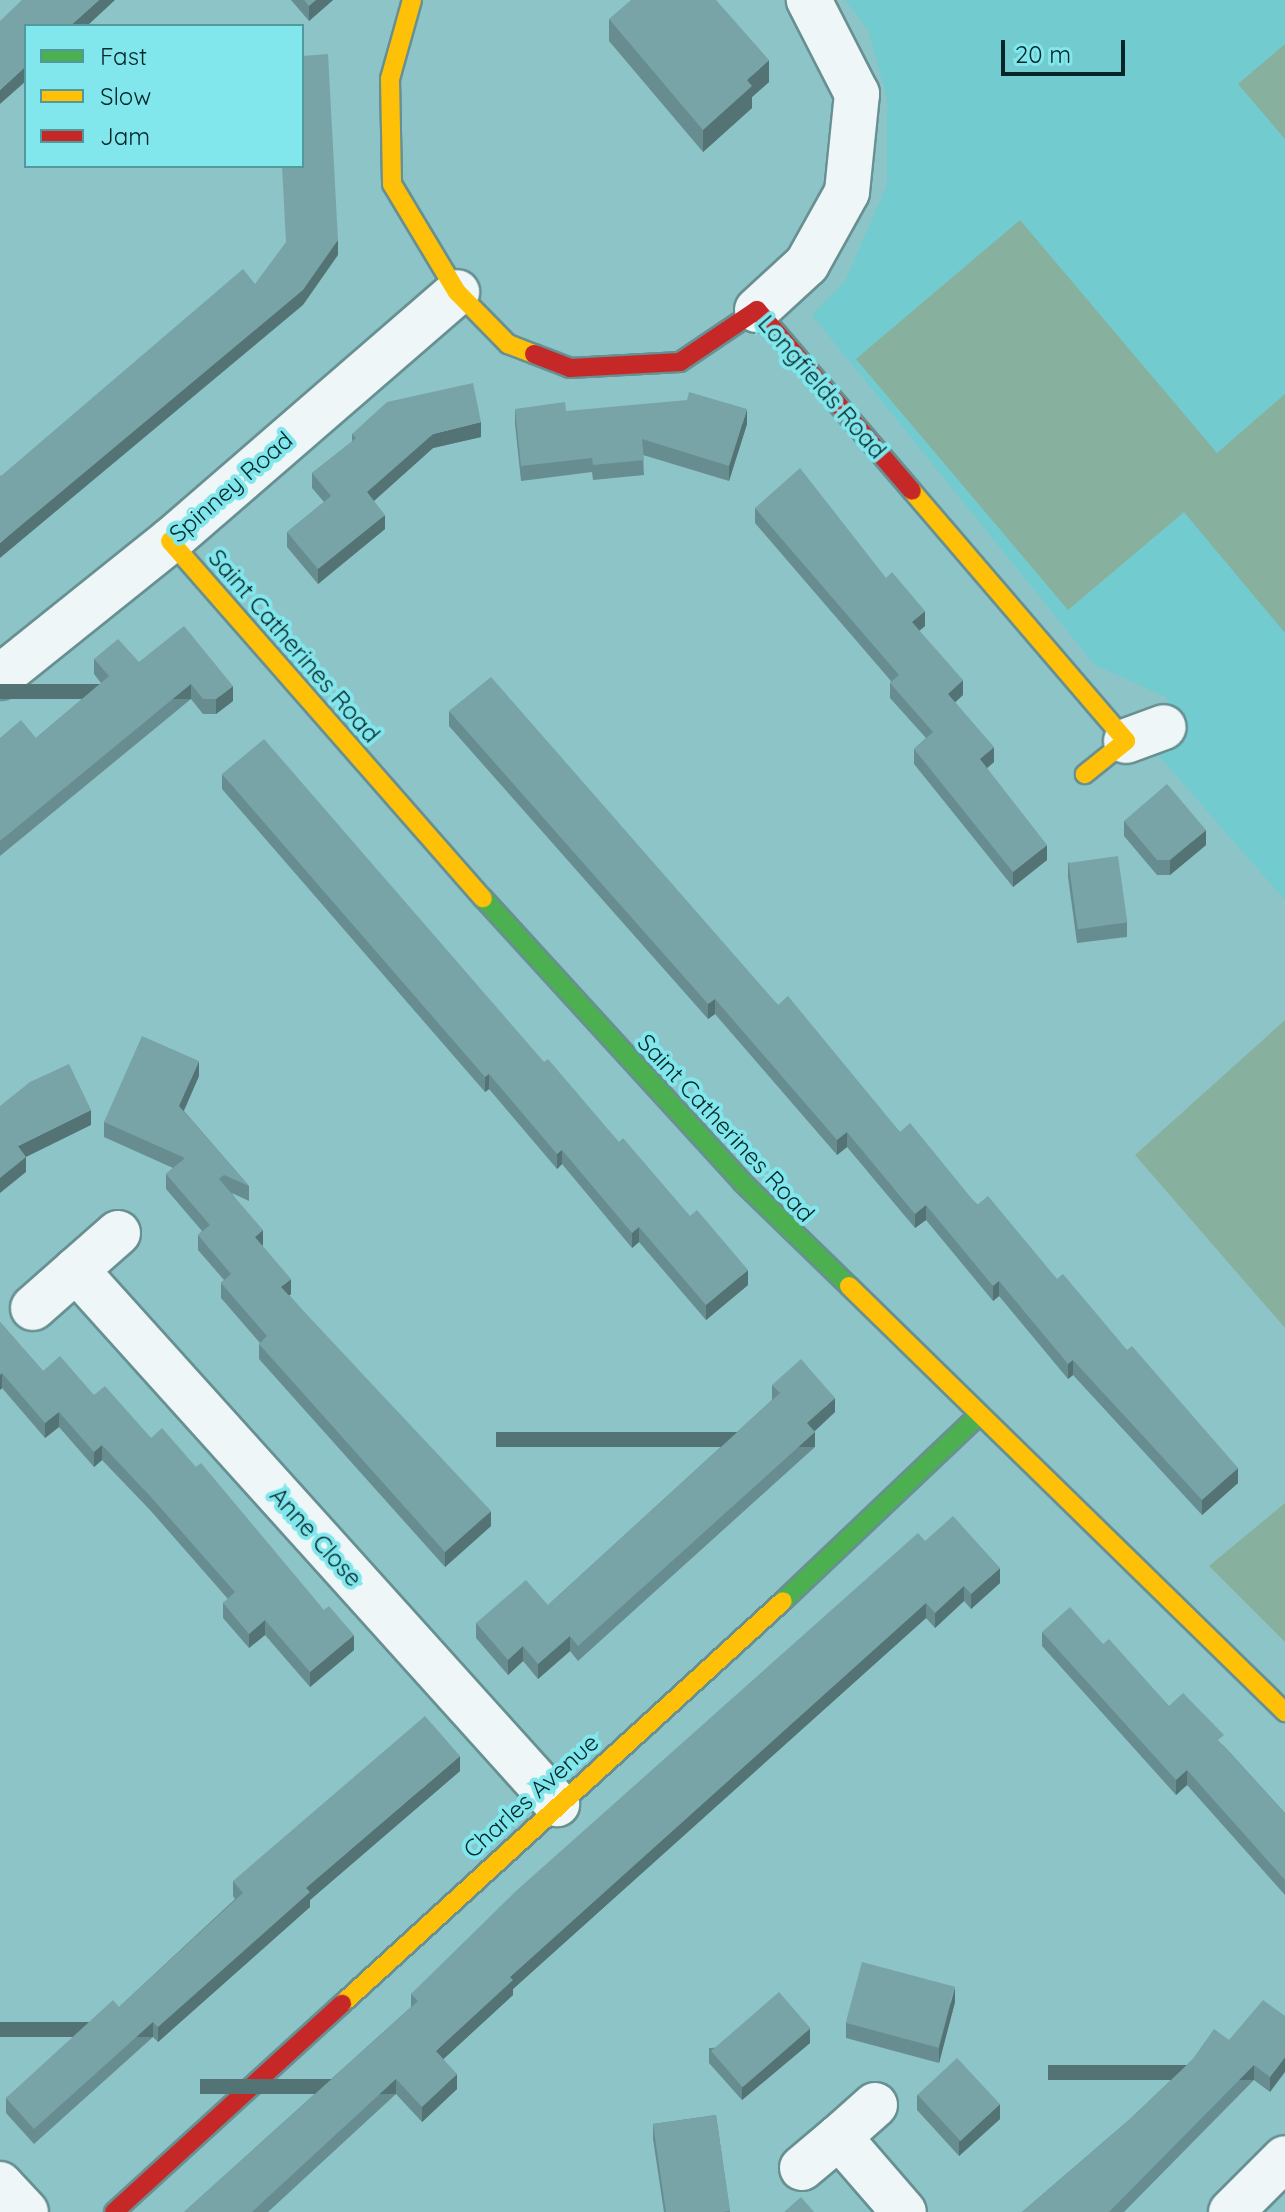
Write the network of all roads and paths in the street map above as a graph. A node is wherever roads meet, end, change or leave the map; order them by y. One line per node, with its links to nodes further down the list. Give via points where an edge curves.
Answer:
1 (412, 0): 3 (street, Longfields Road, via 390,79 392,184)
2 (809, 0): 4 (street, via 857,94 847,192 807,264)
3 (457, 292): 4 (street, Longfields Road, via 508,344 570,368 680,362); 5 (street, Spinney Road)
4 (757, 310): 7 (street, Longfields Road, via 1145,734)
5 (170, 541): 6 (street, Spinney Road); 11 (street, Saint Catherines Road, via 528,950 723,1161)
6 (0, 677)
7 (1085, 774)
8 (118, 1233): 9 (street)
9 (76, 1270): 10 (street); 13 (street, Anne Close)
10 (33, 1308)
11 (979, 1415): 12 (street, Saint Catherines Road); 13 (street, Charles Avenue, via 851,1539)
12 (1285, 1712)
13 (557, 1804): 20 (street, Charles Avenue)
14 (875, 2105): 15 (street)
15 (839, 2137): 17 (street); 21 (street)
16 (1285, 2158): 22 (street)
17 (802, 2168)
18 (0, 2184): 19 (street)
19 (26, 2212)
20 (114, 2212)
21 (904, 2212)
22 (1231, 2212)

